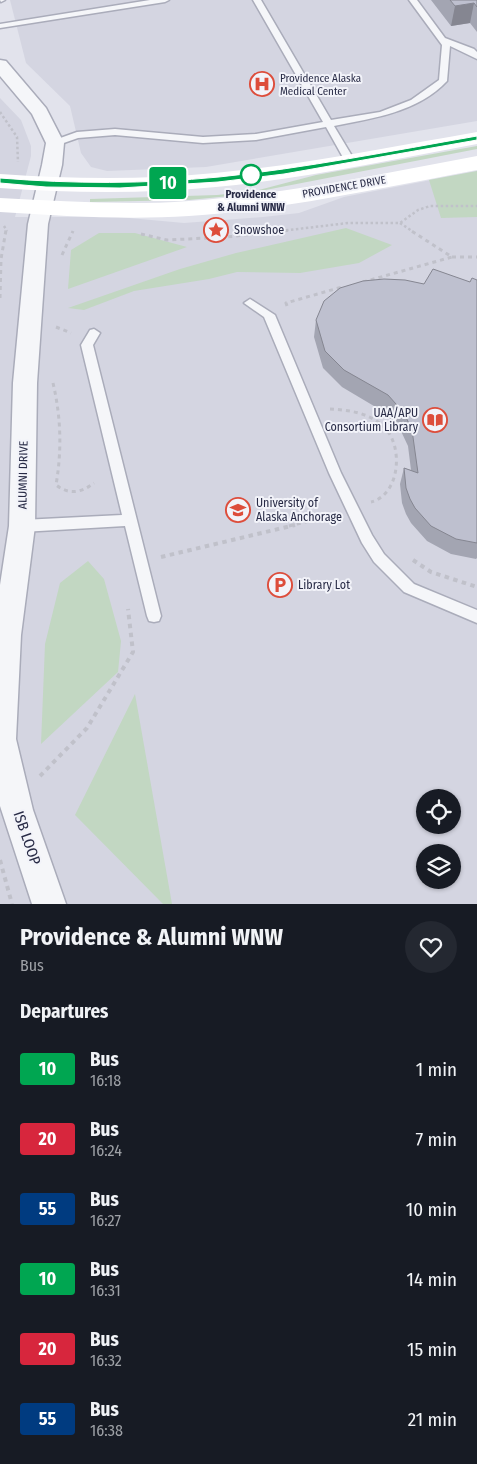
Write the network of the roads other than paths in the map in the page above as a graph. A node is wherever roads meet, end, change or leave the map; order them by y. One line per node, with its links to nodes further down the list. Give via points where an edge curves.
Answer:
1 (165, 0): 4 (lane)
2 (257, 0): 8 (lane)
3 (413, 0): 5 (lane)
4 (0, 26)
5 (443, 40): 6 (lane); 8 (lane, via 446,45 443,81 414,102 382,114)
6 (477, 56)
7 (0, 65): 10 (street, via 40,112)
8 (328, 123): 10 (lane, via 256,137 203,140 115,132 77,135); 11 (lane)
9 (477, 138): 11 (main road, PROVIDENCE DRIVE)
10 (56, 143): 14 (street, ALUMNI DRIVE)
11 (350, 160): 14 (main road, PROVIDENCE DRIVE, via 284,172)
12 (477, 163): 14 (main road, PROVIDENCE DRIVE, via 327,191 214,206 114,210)
13 (0, 181): 14 (main road, PROVIDENCE DRIVE)
14 (44, 196): 15 (main road, PROVIDENCE DRIVE); 19 (street, ALUMNI DRIVE, via 38,224 25,383)
15 (1, 214)
16 (250, 303): 21 (lane, via 269,314 352,509 379,558 409,588)
17 (94, 333): 18 (lane, via 87,345)
18 (130, 520): 19 (lane); 20 (lane)
19 (22, 526): 22 (street, ALUMNI DRIVE, via 7,635)
20 (154, 616)
21 (477, 618)
22 (0, 742): 23 (street, ISB LOOP, via 17,810)
23 (50, 904)

